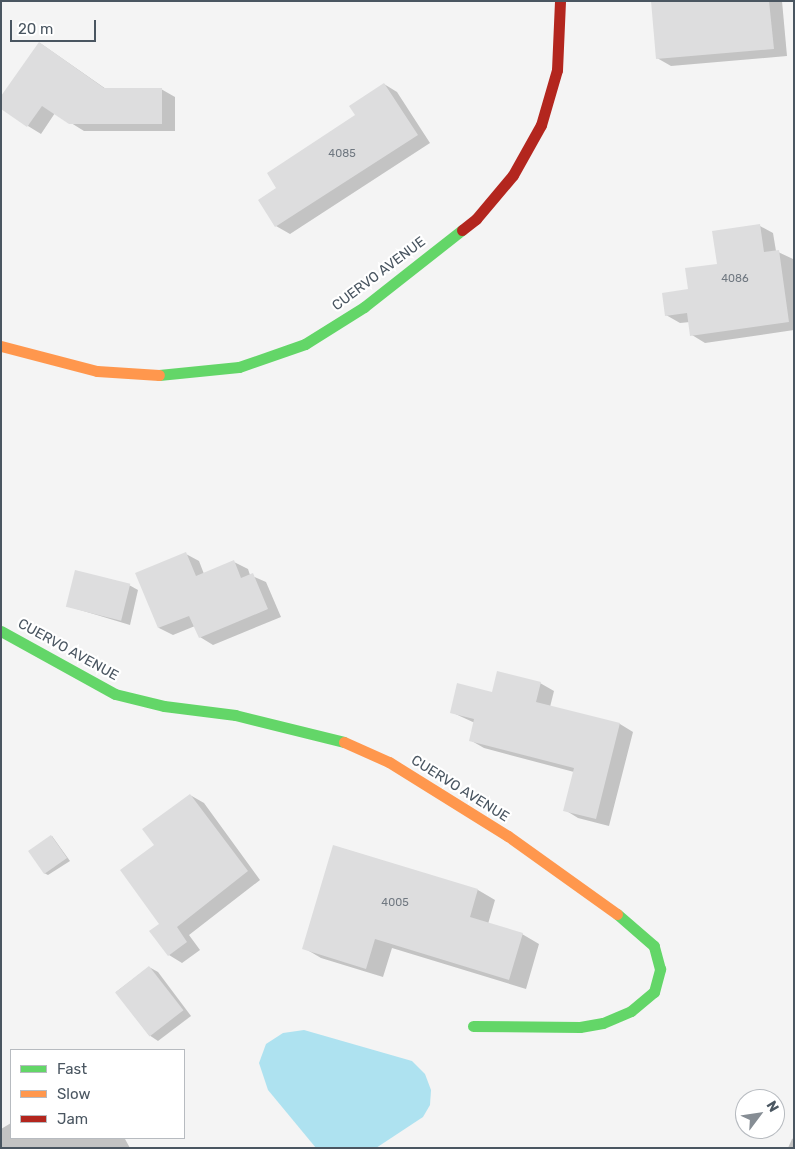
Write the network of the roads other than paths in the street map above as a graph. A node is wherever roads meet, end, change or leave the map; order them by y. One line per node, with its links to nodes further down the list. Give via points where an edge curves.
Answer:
1 (560, 1): 2 (street, CUERVO AVENUE, via 557,70 541,125 514,175 476,219 364,307 305,344 239,367 170,376 97,371)
2 (1, 346)
3 (1, 631): 4 (street, CUERVO AVENUE, via 115,694 164,706 235,714 334,738 388,762 508,836 636,927 654,946 660,969 659,982 654,992 631,1011 603,1023 580,1027)
4 (473, 1026)

